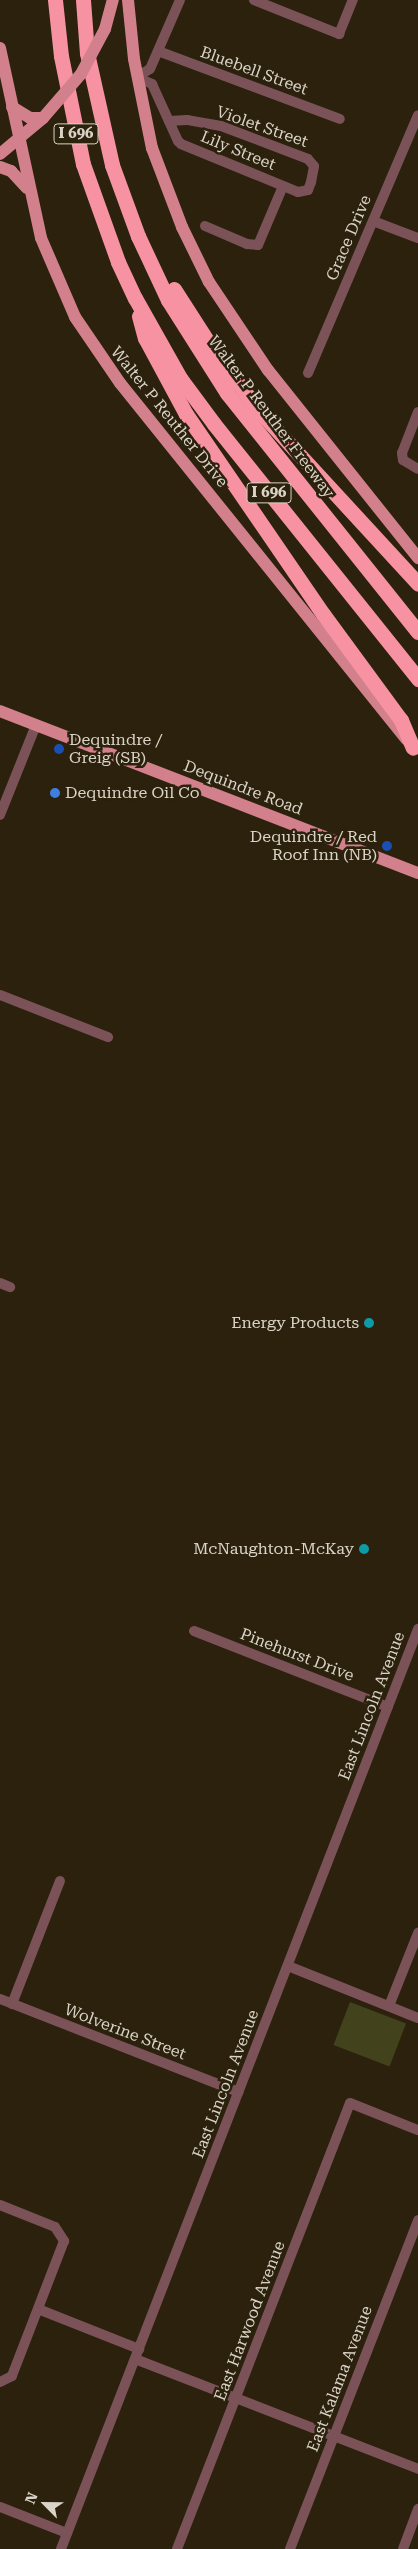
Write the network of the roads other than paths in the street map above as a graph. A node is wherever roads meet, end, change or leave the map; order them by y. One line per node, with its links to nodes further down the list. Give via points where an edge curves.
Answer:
1 (55, 0): 26 (highway, I 696, via 61,56 83,164 114,253)
2 (83, 0): 24 (highway, Walter P Reuther Freeway / I 696, via 87,53 104,136)
3 (113, 0): 13 (main road, bridge, via 105,29 81,74)
4 (128, 0): 10 (main road)
5 (180, 0): 9 (street)
6 (254, 0): 7 (street, via 339,34)
7 (353, 0)
8 (0, 48): 11 (main road, Walter P Reuther Drive)
9 (158, 51): 10 (street, via 150,69); 14 (street, Bluebell Street)
10 (137, 77): 15 (street, via 152,84); 30 (main road, via 152,148 165,185 186,236 219,299 268,370)
11 (12, 107): 13 (main road, via 30,118); 16 (main road, Walter P Reuther Drive)
12 (418, 115): 22 (street, Grace Drive)
13 (43, 118): 16 (main road)
14 (340, 119)
15 (169, 121): 19 (street, Lily Street, via 182,144); 21 (street, Violet Street, via 187,120 221,126 308,159 314,166)
16 (18, 139): 17 (main road); 20 (main road, Walter P Reuther Drive)
17 (0, 154)
18 (0, 167): 20 (main road, via 12,171)
19 (283, 186): 21 (street, Lily Street, via 298,192); 23 (street, via 258,244 247,244)
20 (28, 189): 36 (main road, Walter P Reuther Drive, via 41,238 56,276 96,351)
21 (308, 190)
22 (373, 220): 25 (street); 27 (street, Grace Drive)
23 (205, 226)
24 (138, 236): 31 (highway, via 159,263 206,340 261,413); 32 (highway, Walter P Reuther Freeway / I 696, via 172,307 227,393)
25 (418, 238)
26 (135, 298): 33 (highway, I 696, via 180,378 214,424); 36 (highway, via 145,338 186,414 323,614 402,720)
27 (308, 373)
28 (418, 412): 29 (street, via 402,458)
29 (418, 470)
30 (418, 558)
31 (418, 584)
32 (418, 632)
33 (418, 679)
34 (0, 711): 35 (main road, Dequindre Road)
35 (36, 725): 37 (street); 38 (main road, Dequindre Road)
36 (416, 750)
37 (0, 815)
38 (418, 873)
39 (0, 995): 40 (street)
40 (108, 1037)
41 (418, 1629): 43 (street, East Lincoln Avenue)
42 (194, 1631): 43 (street, Pinehurst Drive)
43 (388, 1707): 46 (street, East Lincoln Avenue)
44 (60, 1881): 48 (street)
45 (418, 1933): 49 (street)
46 (288, 1966): 49 (street); 51 (street, East Lincoln Avenue)
47 (0, 1999): 48 (street, Wolverine Street)
48 (12, 2004): 51 (street, Wolverine Street)
49 (389, 2006): 50 (street)
50 (418, 2018)
51 (239, 2092): 56 (street, East Lincoln Avenue)
52 (418, 2130): 59 (street, East Harwood Avenue, via 350,2104)
53 (0, 2205): 55 (street, via 55,2227 62,2234 62,2247)
54 (418, 2220): 60 (street, East Kalama Avenue)
55 (38, 2309): 56 (street); 58 (street, via 12,2376)
56 (139, 2349): 57 (street, East Lincoln Avenue)
57 (135, 2359): 59 (street); 64 (street, East Lincoln Avenue)
58 (0, 2382)
59 (235, 2398): 60 (street); 66 (street, East Harwood Avenue)
60 (334, 2437): 61 (street); 67 (street, East Kalama Avenue)
61 (418, 2469)
62 (0, 2506): 64 (street)
63 (418, 2509): 68 (street)
64 (67, 2533): 65 (street, East Lincoln Avenue)
65 (61, 2549)
66 (177, 2549)
67 (290, 2549)
68 (402, 2549)

